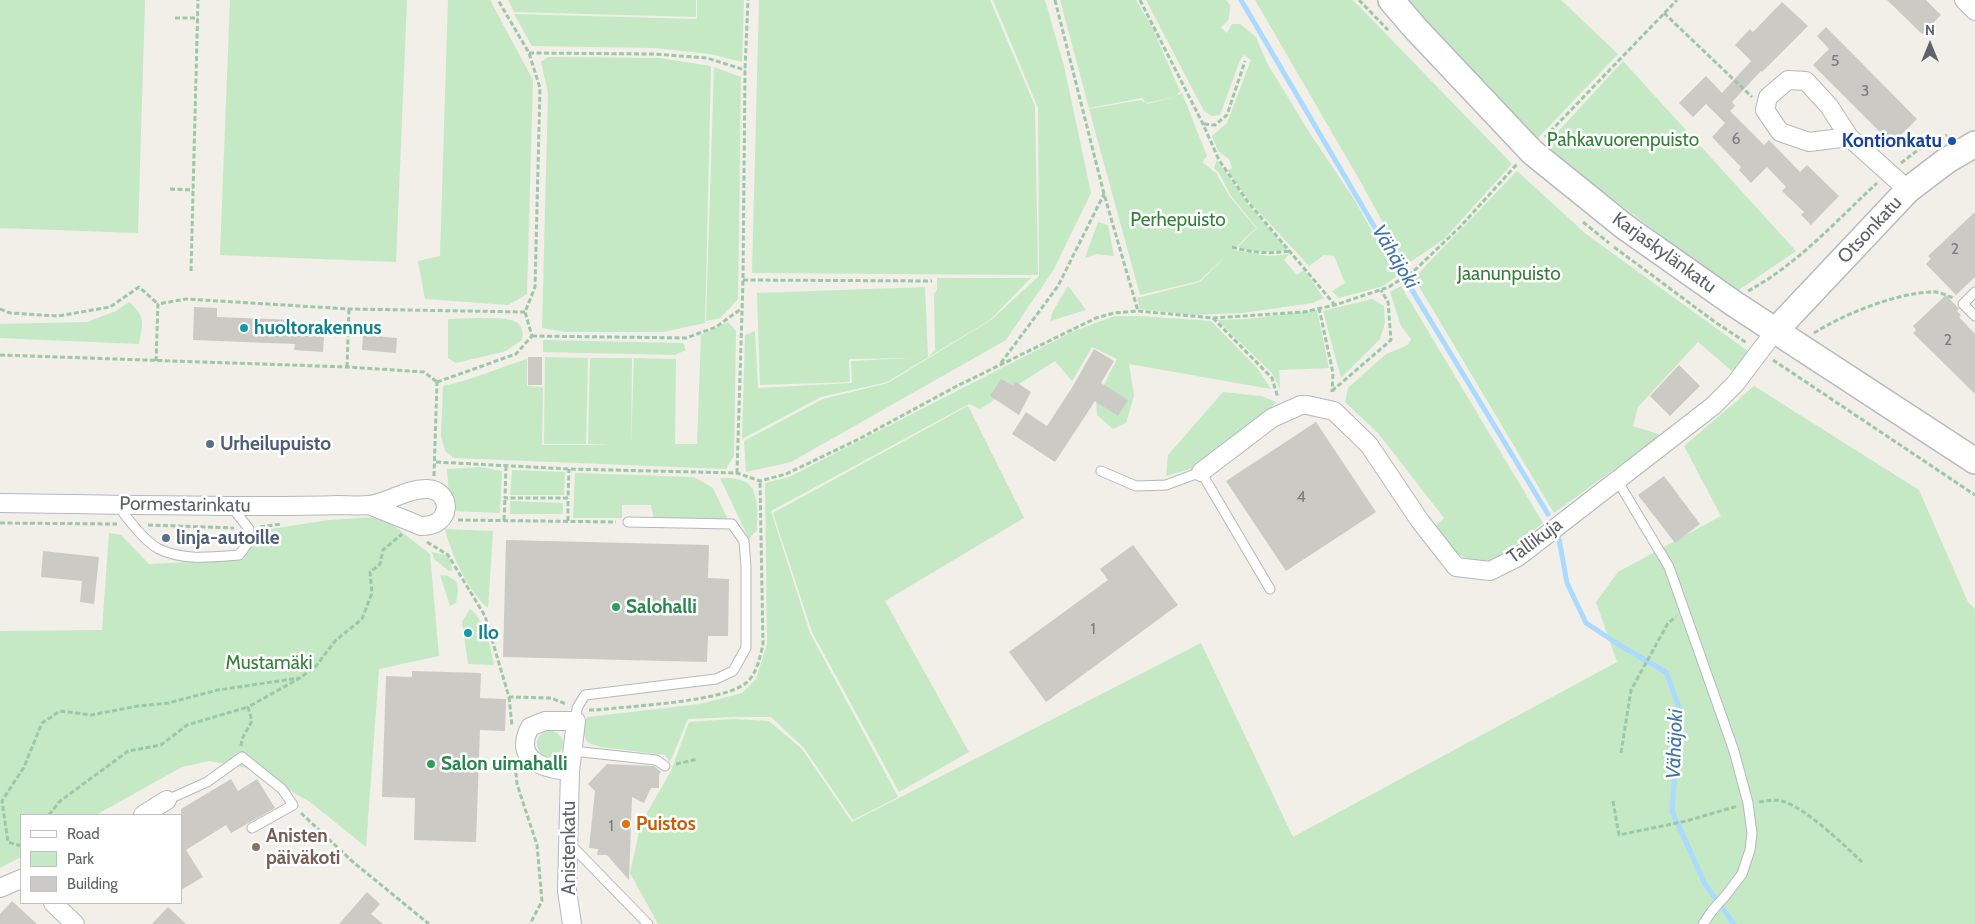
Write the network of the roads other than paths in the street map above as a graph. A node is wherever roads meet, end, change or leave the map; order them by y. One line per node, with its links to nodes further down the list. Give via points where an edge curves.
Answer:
1 (1391, 0): 9 (street, Karjaskylänkatu, via 1532,152 1625,227)
2 (1964, 0): 3 (street)
3 (1975, 11)
4 (1849, 137): 4 (street, via 1829,106 1806,82 1788,80 1768,97 1765,110 1780,132 1809,142); 6 (street)
5 (1975, 144): 6 (street, Otsonkatu)
6 (1908, 190): 9 (street, Otsonkatu)
7 (1975, 292): 8 (lane, via 1963,304)
8 (1975, 316)
9 (1776, 330): 10 (street, Karjaskylänkatu); 13 (street, Tallikuja, via 1713,406)
10 (1975, 461)
11 (1101, 471): 12 (lane, via 1136,486 1166,485)
12 (1201, 472): 13 (street, Tallikuja, via 1272,418 1308,405 1334,410 1369,445 1420,521 1456,567 1490,571 1518,557); 19 (lane)
13 (1617, 480): 34 (lane, via 1669,567 1734,751 1748,804 1752,833 1742,874)
14 (0, 503): 15 (street, Pormestarinkatu)
15 (117, 504): 17 (street, Pormestarinkatu); 17 (lane, via 130,524 157,548 174,555 210,557 239,555 248,543 249,529)
16 (369, 505): 17 (street, Pormestarinkatu)
17 (230, 506)
18 (628, 522): 20 (lane, via 732,524 744,541 746,648 733,672 716,679 585,695)
19 (1270, 589)
20 (576, 715): 21 (street, Anistenkatu); 23 (street, via 530,727 525,737 526,751 534,763 552,770)
21 (572, 751): 22 (lane, via 656,760); 23 (street, Anistenkatu)
22 (665, 766)
23 (570, 771): 27 (street, Anistenkatu)
24 (167, 800): 25 (street); 26 (lane, via 207,782 242,757 282,789 293,805)
25 (145, 814)
26 (252, 828)
27 (568, 842): 32 (street, Anistenkatu, via 567,891); 33 (lane)
28 (20, 879): 29 (street)
29 (0, 888)
30 (54, 904): 31 (street)
31 (75, 924)
32 (572, 924)
33 (648, 924)
34 (1703, 924)

